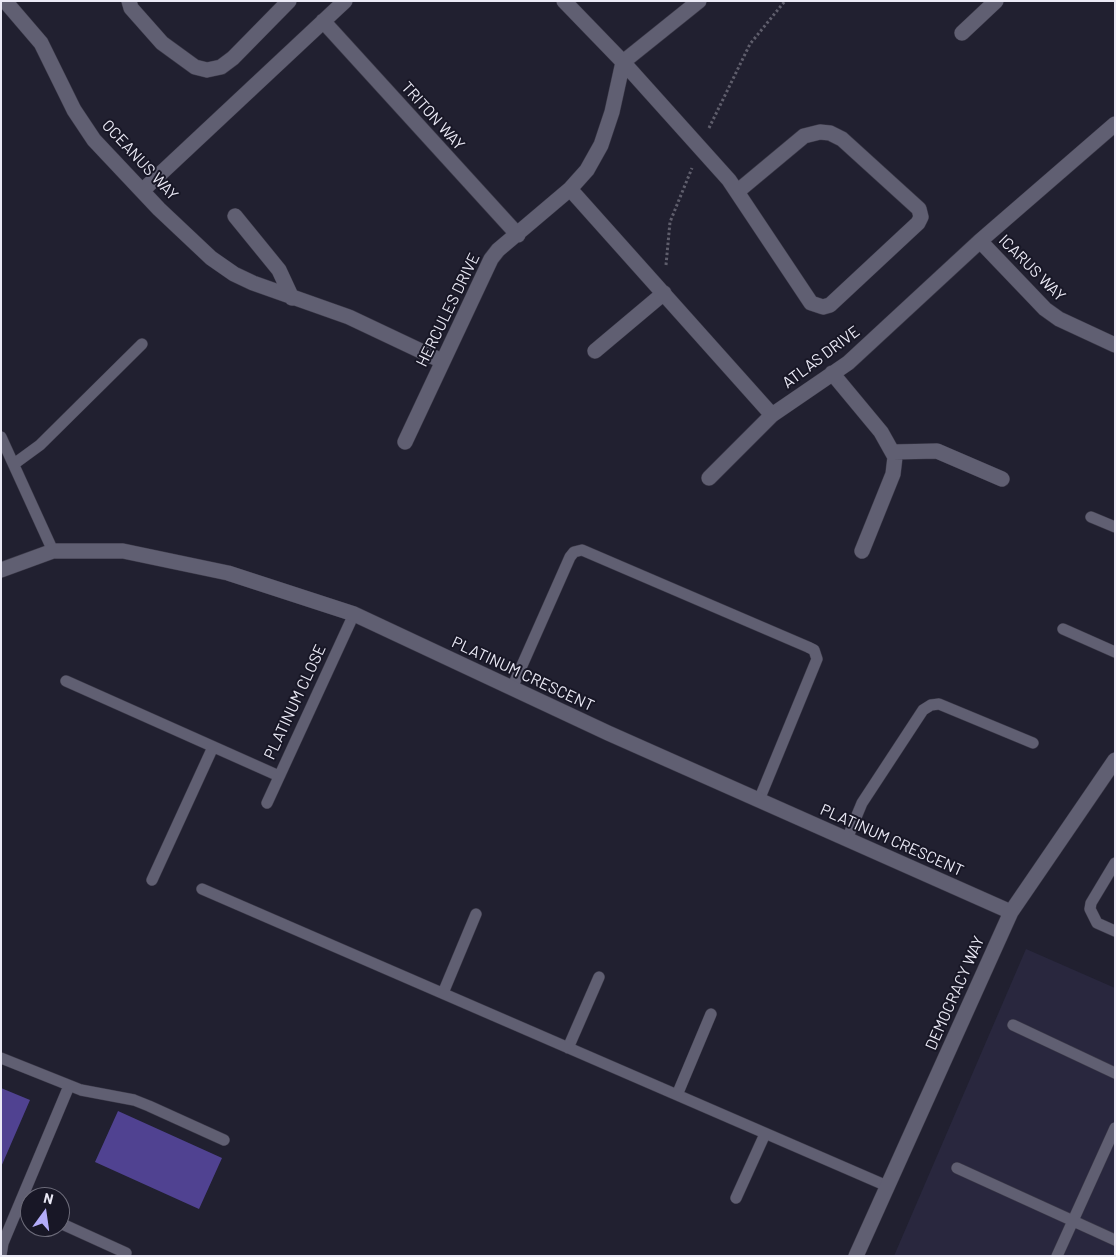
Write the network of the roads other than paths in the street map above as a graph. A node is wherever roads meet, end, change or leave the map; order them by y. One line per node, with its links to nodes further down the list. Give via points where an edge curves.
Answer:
1 (5, 1): 13 (street, OCEANUS WAY, via 41,43 74,110 94,140)
2 (129, 1): 3 (street, via 131,8 162,43 195,67 207,70 220,67 233,58)
3 (288, 1)
4 (344, 1): 8 (street)
5 (564, 1): 10 (street)
6 (699, 1): 10 (street)
7 (996, 1): 9 (street)
8 (323, 21): 13 (street); 16 (street, TRITON WAY)
9 (962, 33)
10 (623, 62): 12 (street, HERCULES DRIVE, via 612,112 600,145 587,170); 14 (street)
11 (1115, 124): 17 (street, ATLAS DRIVE)
12 (570, 189): 16 (street, HERCULES DRIVE); 18 (street)
13 (142, 191): 19 (street, OCEANUS WAY, via 211,258 234,274)
14 (738, 191): 14 (street, via 804,136 830,133 842,139 919,209 921,217 830,305 816,306)
15 (235, 216): 19 (street, via 279,270)
16 (518, 235): 23 (street, HERCULES DRIVE, via 491,259)
17 (980, 241): 21 (street, ICARUS WAY, via 1045,309); 24 (street, ATLAS DRIVE, via 848,363)
18 (664, 293): 22 (street); 25 (street)
19 (292, 298): 23 (street, OCEANUS WAY, via 349,317)
20 (142, 344): 29 (lane, via 40,445)
21 (1115, 346)
22 (595, 351)
23 (442, 360): 27 (street, HERCULES DRIVE)
24 (832, 374): 25 (street, ATLAS DRIVE); 28 (street, via 881,432)
25 (772, 415): 30 (street, ATLAS DRIVE)
26 (1, 437): 29 (lane)
27 (405, 442)
28 (893, 452): 31 (street, via 937,451); 35 (street, via 893,474)
29 (14, 464): 34 (lane)
30 (708, 478)
31 (1002, 479)
32 (1091, 516): 33 (lane)
33 (1115, 527)
34 (53, 551): 36 (street, PLATINUM CRESCENT); 37 (street, PLATINUM CRESCENT, via 123,551 192,564)
35 (862, 551)
36 (1, 570)
37 (354, 614): 41 (street, PLATINUM CRESCENT); 45 (lane, PLATINUM CLOSE)
38 (1063, 629): 39 (lane)
39 (1115, 652)
40 (66, 681): 43 (lane)
41 (512, 688): 46 (street, PLATINUM CRESCENT); 46 (lane, via 570,557 582,550 808,647 814,650 817,659)
42 (1034, 743): 48 (lane, via 939,704 931,705 924,710 862,803)
43 (213, 747): 45 (lane); 50 (lane)
44 (1115, 760): 52 (street, DEMOCRACY WAY)
45 (279, 776): 47 (lane, PLATINUM CLOSE)
46 (759, 800): 48 (street, PLATINUM CRESCENT)
47 (267, 804)
48 (847, 839): 52 (street, PLATINUM CRESCENT)
49 (1115, 863): 54 (lane, via 1090,909 1097,923)
50 (152, 880)
51 (202, 889): 56 (lane)
52 (1011, 912): 68 (street, DEMOCRACY WAY)
53 (476, 914): 56 (lane)
54 (1115, 931)
55 (599, 977): 59 (lane)
56 (443, 993): 59 (lane)
57 (711, 1014): 63 (lane)
58 (1013, 1025): 61 (lane)
59 (568, 1048): 63 (lane)
60 (1, 1058): 62 (lane)
61 (1115, 1073)
62 (69, 1086): 66 (lane, via 134,1100); 69 (lane)
63 (678, 1095): 65 (lane)
64 (1115, 1128): 72 (lane)
65 (765, 1134): 68 (lane); 70 (lane)
66 (224, 1140)
67 (957, 1168): 72 (lane)
68 (887, 1186): 77 (street, DEMOCRACY WAY)
69 (32, 1187)
70 (736, 1198)
71 (20, 1214): 76 (lane, via 3,1243)
72 (1073, 1221): 74 (lane); 78 (lane)
73 (70, 1228): 75 (lane)
74 (1115, 1240)
75 (126, 1253)
76 (1, 1255)
77 (856, 1256)
78 (1057, 1256)

